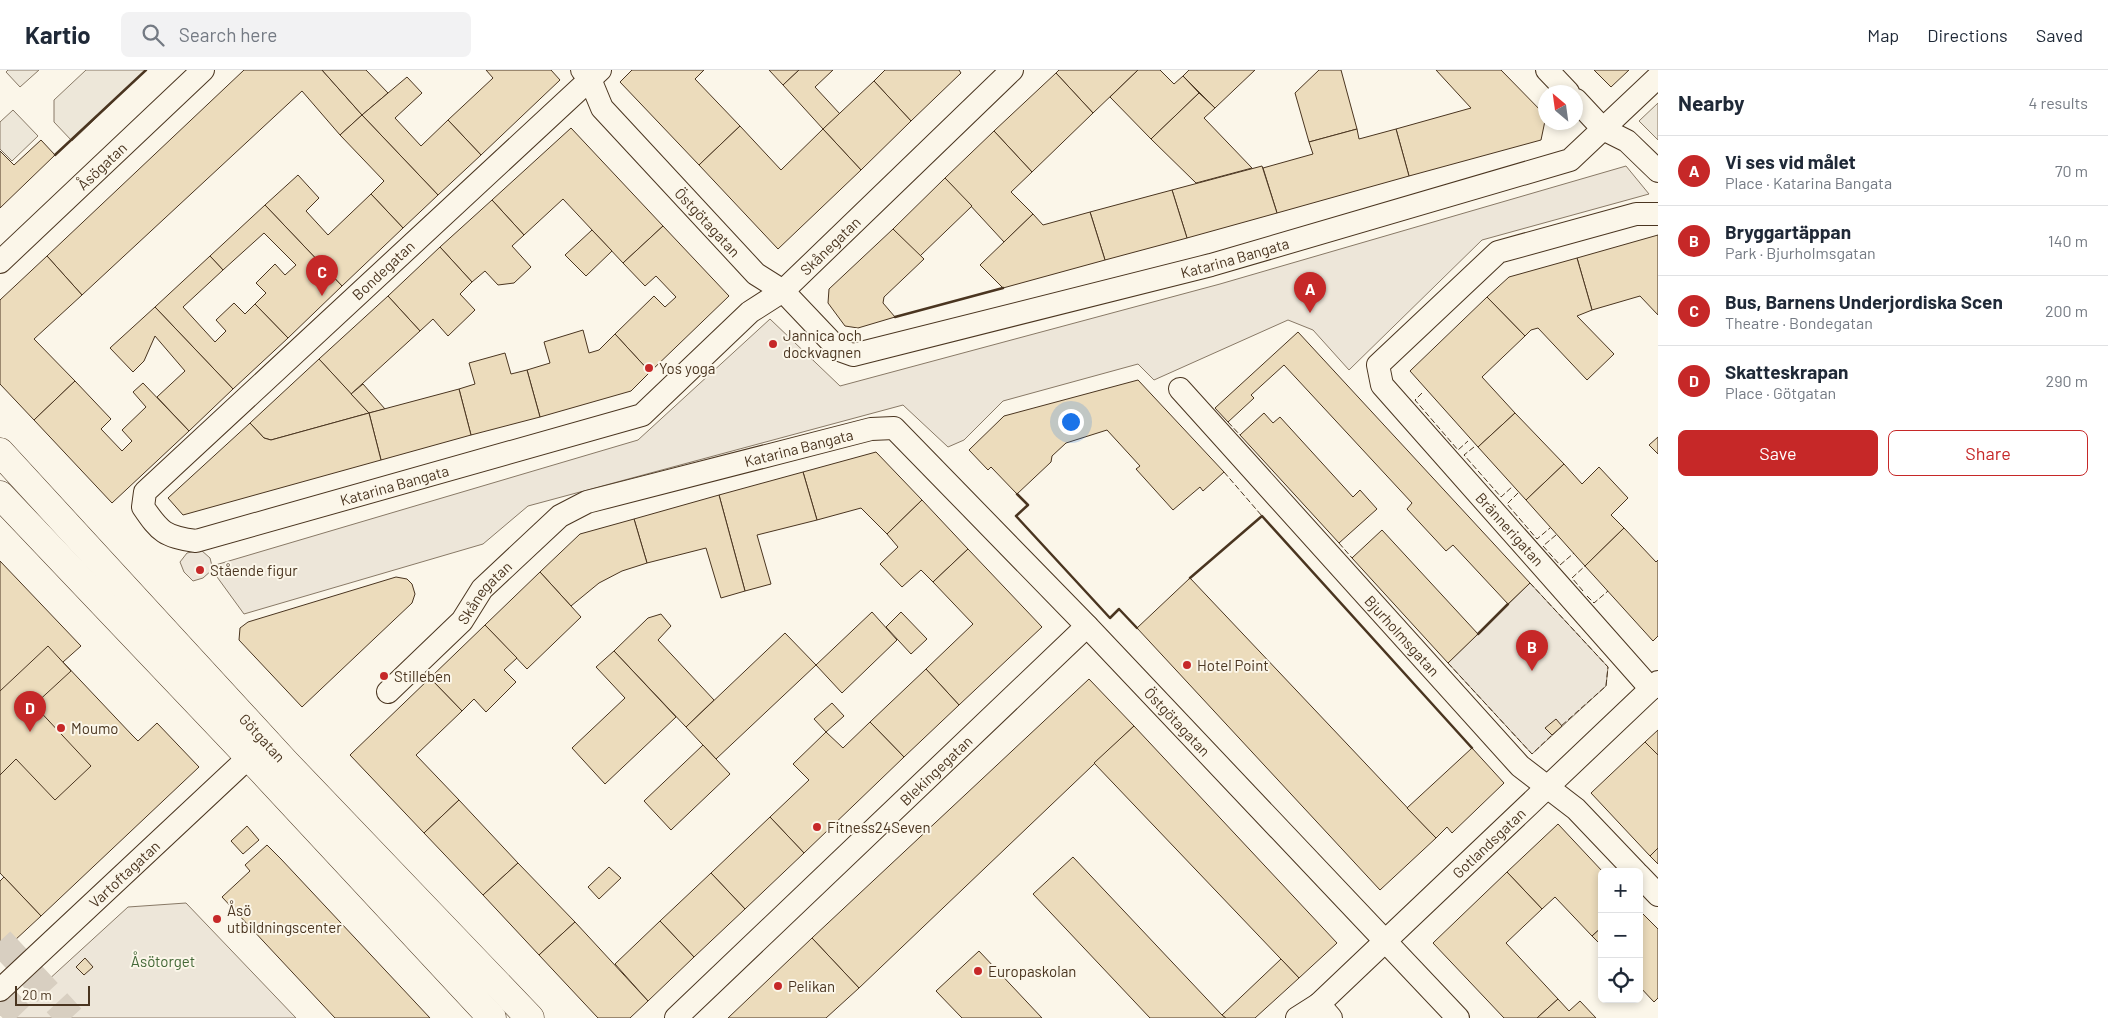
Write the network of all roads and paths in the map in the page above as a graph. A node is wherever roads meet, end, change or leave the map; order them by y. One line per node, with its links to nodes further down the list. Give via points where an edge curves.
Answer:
1 (203, 70): 11 (street, Åsögatan)
2 (1012, 70): 12 (street, Skånegatan)
3 (1547, 70): 6 (street)
4 (591, 73): 12 (street, Östgötagatan, via 602,108 756,274); 20 (street, Bondegatan, via 144,492 143,506)
5 (1658, 77): 8 (street, Katarina Bangata)
6 (1561, 85)
7 (1583, 108): 8 (street)
8 (1603, 129): 9 (street, via 1627,141); 13 (street, Katarina Bangata, via 1570,160 1211,265)
9 (1658, 171)
10 (1658, 214): 22 (street, Brännerigatan, via 1636,214 1498,252 1378,365 1382,385)
11 (0, 262)
12 (783, 291): 13 (street, Östgötagatan, via 839,350); 15 (street, Skånegatan, via 750,312)
13 (853, 355)
14 (1180, 389): 25 (street, Bjurholmsgatan, via 1520,766)
15 (642, 415): 20 (street, Katarina Bangata, via 196,540 174,538)
16 (894, 428): 19 (street, Katarina Bangata, via 871,429); 21 (street, Östgötagatan)
17 (0, 452): 33 (street, Götgatan, via 285,762)
18 (0, 496): 24 (street, Götgatan)
19 (588, 502): 23 (street, Skånegatan, via 560,516 482,588 462,621)
20 (151, 518)
21 (1087, 626): 29 (street, Östgötagatan); 34 (street, Blekingegatan)
22 (1655, 685): 25 (street, Gotlandsgatan)
23 (388, 692)
24 (248, 757): 30 (street, Vartoftagatan); 32 (street, Götgatan)
25 (1546, 787): 26 (street, Bjurholmsgatan, via 1576,809); 29 (street, Gotlandsgatan)
26 (1632, 868)
27 (1643, 879): 28 (street)
28 (1658, 895)
29 (1386, 941): 31 (street, Gotlandsgatan); 36 (street, Östgötagatan)
30 (0, 990)
31 (1325, 1011): 35 (street, Gotlandsgatan)
32 (492, 1018)
33 (530, 1018)
34 (676, 1018)
35 (1297, 1018)
36 (1458, 1018)

